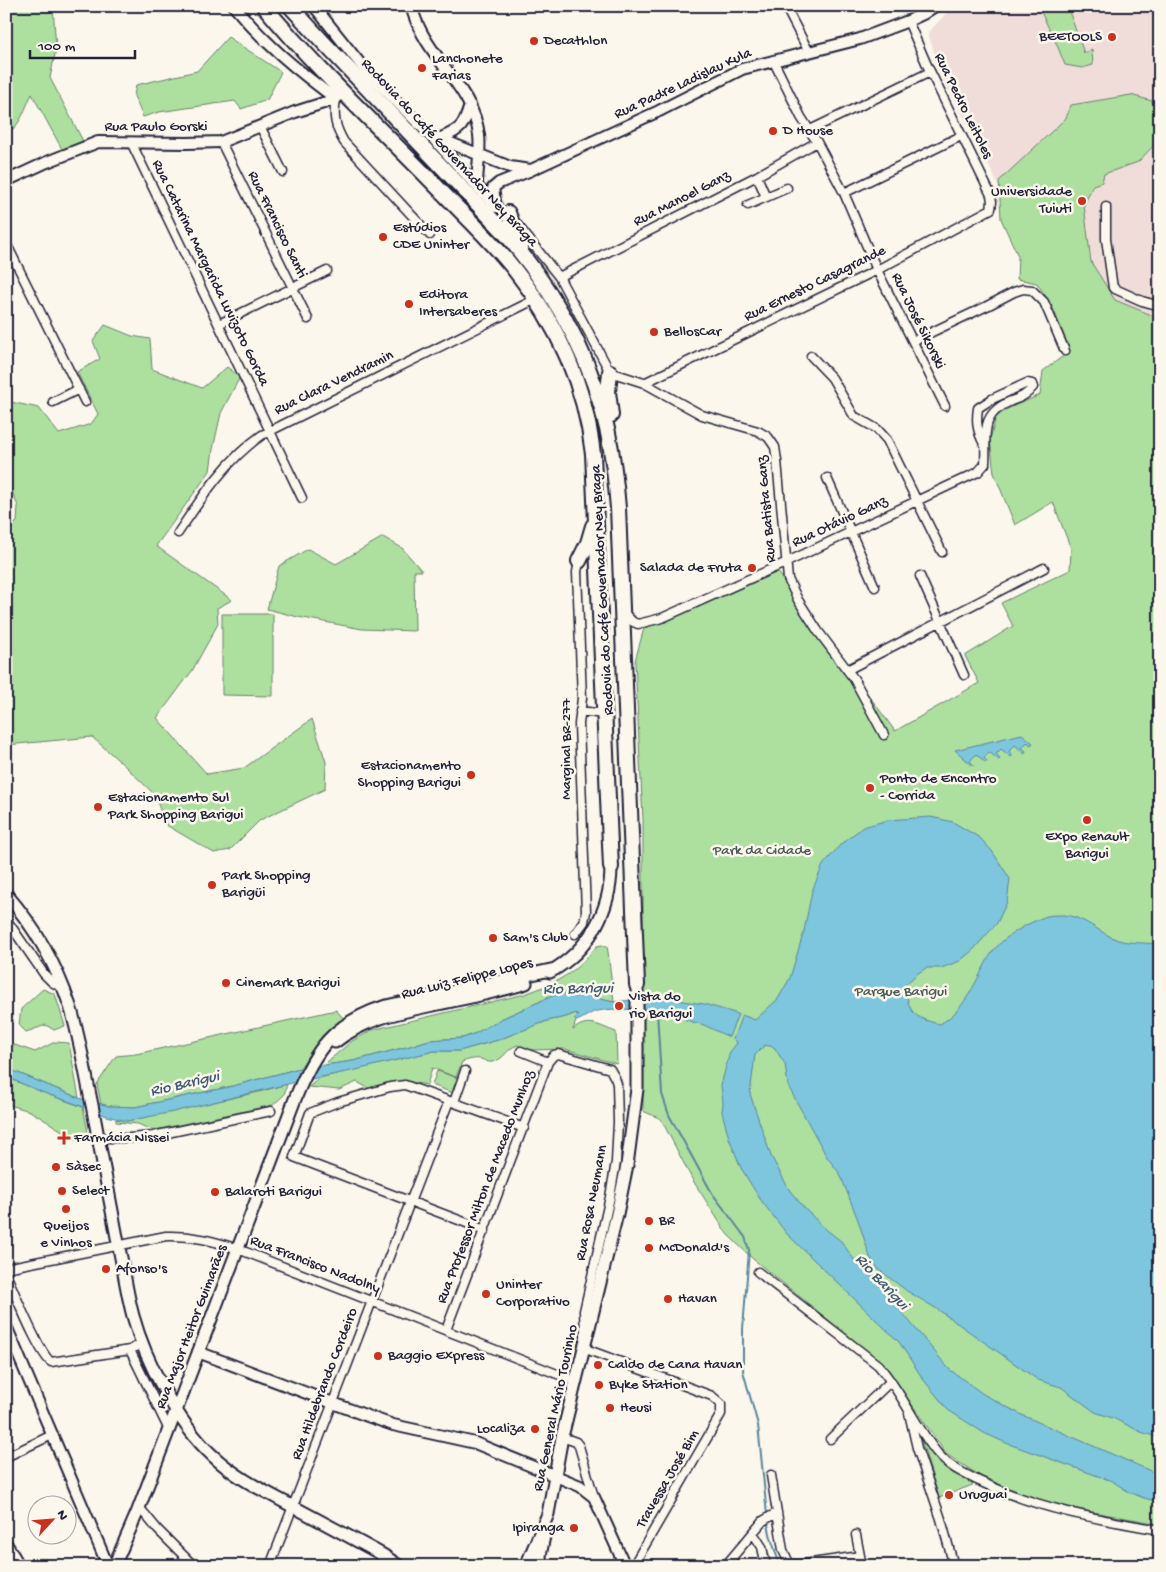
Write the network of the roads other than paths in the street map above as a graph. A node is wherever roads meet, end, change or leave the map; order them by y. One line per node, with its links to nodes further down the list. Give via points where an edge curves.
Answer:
1 (234, 6): 12 (street, via 279,54)
2 (264, 6): 17 (highway, Rodovia do Café Governador Ney Braga, via 299,47)
3 (290, 6): 38 (highway, Rodovia do Café Governador Ney Braga)
4 (314, 6): 16 (street, via 366,70)
5 (411, 6): 13 (street, via 424,36)
6 (785, 6): 9 (street)
7 (935, 6): 8 (street, Rua Padre Ladislau Kula)
8 (908, 21): 9 (street, Rua Padre Ladislau Kula, via 860,39); 11 (street, Rua Pedro Leitoles)
9 (809, 52): 10 (street, Rua Padre Ladislau Kula)
10 (773, 60): 15 (street, Rua José Sikorski); 24 (street, Rua Padre Ladislau Kula, via 742,69 659,112)
11 (930, 72): 15 (street); 18 (street, Rua Pedro Leitoles)
12 (336, 99): 14 (street, Rua Paulo Gorski); 17 (highway); 36 (street, via 334,118 344,142)
13 (470, 105): 19 (street, via 462,127); 23 (street, via 479,136)
14 (260, 126): 21 (street, Rua Paulo Gorski); 25 (street)
15 (810, 130): 22 (street, Rua José Sikorski)
16 (430, 135): 19 (street); 28 (street)
17 (388, 136): 43 (highway, Rodovia do Café Governador Ney Braga, via 498,251)
18 (961, 136): 30 (street); 32 (street, Rua Pedro Leitoles)
19 (441, 138): 23 (street)
20 (132, 142): 21 (street, Rua Paulo Gorski); 27 (street, Rua Paulo Gorski, via 98,142); 46 (street, Rua Catarina Margarida Luvizoto Gorda)
21 (221, 142): 42 (street, Rua Francisco Santi)
22 (817, 142): 26 (street, Rua Manoel Ganz); 30 (street, Rua José Sikorski)
23 (478, 154): 24 (street, via 510,167); 28 (street)
24 (531, 170): 35 (street, Rua Padre Ladislau Kula, via 493,188)
25 (284, 172)
26 (757, 176): 31 (street); 41 (street, Rua Manoel Ganz)
27 (6, 181)
28 (477, 186): 35 (street)
29 (787, 188): 31 (street)
30 (844, 194): 39 (street, Rua José Sikorski)
31 (766, 197): 33 (street)
32 (992, 202): 39 (street, Rua Ernesto Casagrande, via 986,213)
33 (748, 205)
34 (1106, 208): 44 (street, via 1106,239 1113,288)
35 (502, 210): 38 (highway); 41 (street)
36 (430, 235)
37 (6, 243): 52 (street)
38 (526, 258): 61 (highway, Rodovia do Café Governador Ney Braga, via 564,317 593,382 610,442)
39 (877, 270): 47 (street, Rua José Sikorski); 51 (street, Rua Ernesto Casagrande)
40 (327, 271): 42 (street)
41 (559, 278): 50 (street)
42 (293, 288): 45 (street, Rua Francisco Santi); 46 (street)
43 (536, 299): 56 (street, Rua Clara Vendramin); 62 (highway, Rodovia do Café Governador Ney Braga, via 567,356 582,398 593,454)
44 (1160, 306)
45 (308, 319)
46 (219, 324): 56 (street, Rua Catarina Margarida Luvizoto Gorda)
47 (913, 341): 48 (street, via 1024,289 1032,290 1044,302); 55 (street, Rua José Sikorski)
48 (1065, 351)
49 (811, 356): 60 (street, via 832,378 854,416 884,436)
50 (610, 372): 51 (street, Rua Batista Ganz); 61 (highway, via 608,400 616,453)
51 (644, 383): 67 (street, Rua Batista Ganz, via 702,415 758,431 768,437 775,447 777,461)
52 (79, 389): 53 (street); 54 (street)
53 (53, 402)
54 (85, 402)
55 (945, 406)
56 (270, 430): 59 (street, Rua Catarina Margarida Luvizoto Gorda); 64 (street, Rua Clara Vendramin, via 232,460)
57 (984, 444): 57 (street, via 986,423 992,414 1004,404 1028,394 1032,384 1027,383 978,408 976,422); 60 (street, Rua Otávio Ganz, via 985,464 978,472)
58 (827, 478): 63 (street)
59 (302, 498)
60 (917, 501): 63 (street, Rua Otávio Ganz); 65 (street)
61 (618, 508): 71 (highway, Rodovia do Café Governador Ney Braga)
62 (596, 516): 66 (highway); 76 (highway, Rodovia do Café Governador Ney Braga)
63 (850, 532): 67 (street, Rua Otávio Ganz); 70 (street)
64 (178, 533)
65 (942, 552)
66 (579, 561): 75 (street, Marginal BR-277)
67 (785, 563): 71 (street, Rua Otávio Ganz, via 662,618 638,624); 73 (street, Rua Batista Ganz, via 788,580 798,600)
68 (1044, 568): 72 (street)
69 (920, 576): 72 (street)
70 (875, 587)
71 (623, 612): 82 (highway, Rodovia do Café Governador Ney Braga)
72 (940, 621): 73 (street); 74 (street)
73 (847, 670): 77 (street, Rua Batista Ganz)
74 (964, 675)
75 (580, 711): 76 (street); 81 (street, Marginal BR-277, via 586,917)
76 (604, 714): 78 (highway, Rodovia do Café Governador Ney Braga)
77 (884, 735)
78 (612, 867): 87 (main road, Rua Luiz Felippe Lopes, via 608,899 597,924 579,950 555,969 535,980 391,1014 364,1024 343,1036)
79 (6, 894): 83 (main road, via 42,942)
80 (6, 919): 83 (street, via 44,974)
81 (575, 934)
82 (637, 985): 104 (main road, Rua General Mário Tourinho, via 637,1089 631,1142 617,1214)
83 (64, 989): 92 (main road)
84 (521, 1051): 86 (street)
85 (554, 1055): 86 (street, Rua Professor Milton de Macedo Munhoz); 104 (street, Rua Rosa Neumann, via 563,1054 610,1069 617,1084 616,1162 584,1311)
86 (548, 1062): 91 (street, Rua Professor Milton de Macedo Munhoz)
87 (311, 1066): 96 (main road, Rua Major Heitor Guimarães, via 295,1099)
88 (465, 1071): 89 (street, Rua Hildebrando Cordeiro)
89 (451, 1102): 91 (street); 93 (street, Rua Hildebrando Cordeiro); 93 (street, via 415,1088 397,1085 310,1113 294,1157)
90 (271, 1111): 92 (street, via 153,1136 130,1138)
91 (524, 1128): 94 (street, Rua Professor Milton de Macedo Munhoz)
92 (97, 1132): 95 (main road)
93 (410, 1201): 94 (street); 100 (street, Rua Hildebrando Cordeiro)
94 (485, 1230): 102 (street, Rua Professor Milton de Macedo Munhoz)
95 (119, 1245): 96 (street, Rua Francisco Nadolny, via 183,1236 204,1238); 97 (street, Rua Francisco Nadolny); 103 (main road, via 130,1304)
96 (238, 1250): 100 (street, Rua Francisco Nadolny); 106 (main road, Rua Major Heitor Guimarães)
97 (6, 1268)
98 (758, 1272): 108 (street, via 871,1359)
99 (6, 1274): 105 (street, via 40,1349 51,1362)
100 (372, 1302): 102 (street, Rua Francisco Nadolny); 109 (street, Rua Hildebrando Cordeiro)
101 (6, 1326): 113 (street)
102 (446, 1330): 107 (street, Rua Francisco Nadolny)
103 (142, 1343): 105 (street); 110 (main road)
104 (584, 1344): 107 (main road, Rua General Mário Tourinho); 140 (street, Travessa José Bim, via 712,1396 721,1404 721,1414)
105 (130, 1350): 112 (street)
106 (198, 1352): 109 (street); 110 (main road, Rua Major Heitor Guimarães)
107 (576, 1381): 114 (main road, Rua General Mário Tourinho)
108 (891, 1381): 111 (street); 115 (street)
109 (333, 1404): 117 (street, via 393,1425 475,1443); 120 (street, Rua Hildebrando Cordeiro)
110 (176, 1409): 112 (main road, Rua Major Heitor Guimarães); 120 (main road, via 200,1443 224,1466)
111 (908, 1409): 124 (street, via 938,1454 963,1473 1044,1506); 144 (street, via 915,1442 942,1519)
112 (169, 1430): 121 (main road, Rua Major Heitor Guimarães)
113 (52, 1435): 116 (street); 132 (street)
114 (562, 1437): 117 (main road, Rua General Mário Tourinho); 119 (street, via 579,1446)
115 (830, 1439)
116 (6, 1458)
117 (555, 1475): 119 (street, via 573,1482); 122 (main road, Rua General Mário Tourinho)
118 (771, 1475): 123 (street)
119 (594, 1497): 139 (street)
120 (293, 1507): 129 (main road); 135 (street, Rua Hildebrando Cordeiro)
121 (138, 1510): 133 (main road, Rua Major Heitor Guimarães); 134 (street)
122 (548, 1514): 130 (main road); 137 (main road, Rua General Mário Tourinho)
123 (774, 1514): 125 (street, via 762,1521); 128 (street, via 789,1563 798,1565)
124 (1160, 1530)
125 (752, 1533): 141 (street); 142 (street, via 762,1548)
126 (856, 1535): 128 (street)
127 (6, 1544): 131 (main road)
128 (860, 1556): 143 (street)
129 (381, 1561): 136 (main road)
130 (541, 1561): 138 (main road)
131 (19, 1566)
132 (108, 1566)
133 (114, 1566)
134 (194, 1566)
135 (270, 1566)
136 (399, 1566)
137 (526, 1566)
138 (532, 1566)
139 (625, 1566)
140 (633, 1566)
141 (726, 1566)
142 (766, 1566)
143 (862, 1566)
144 (954, 1566)

